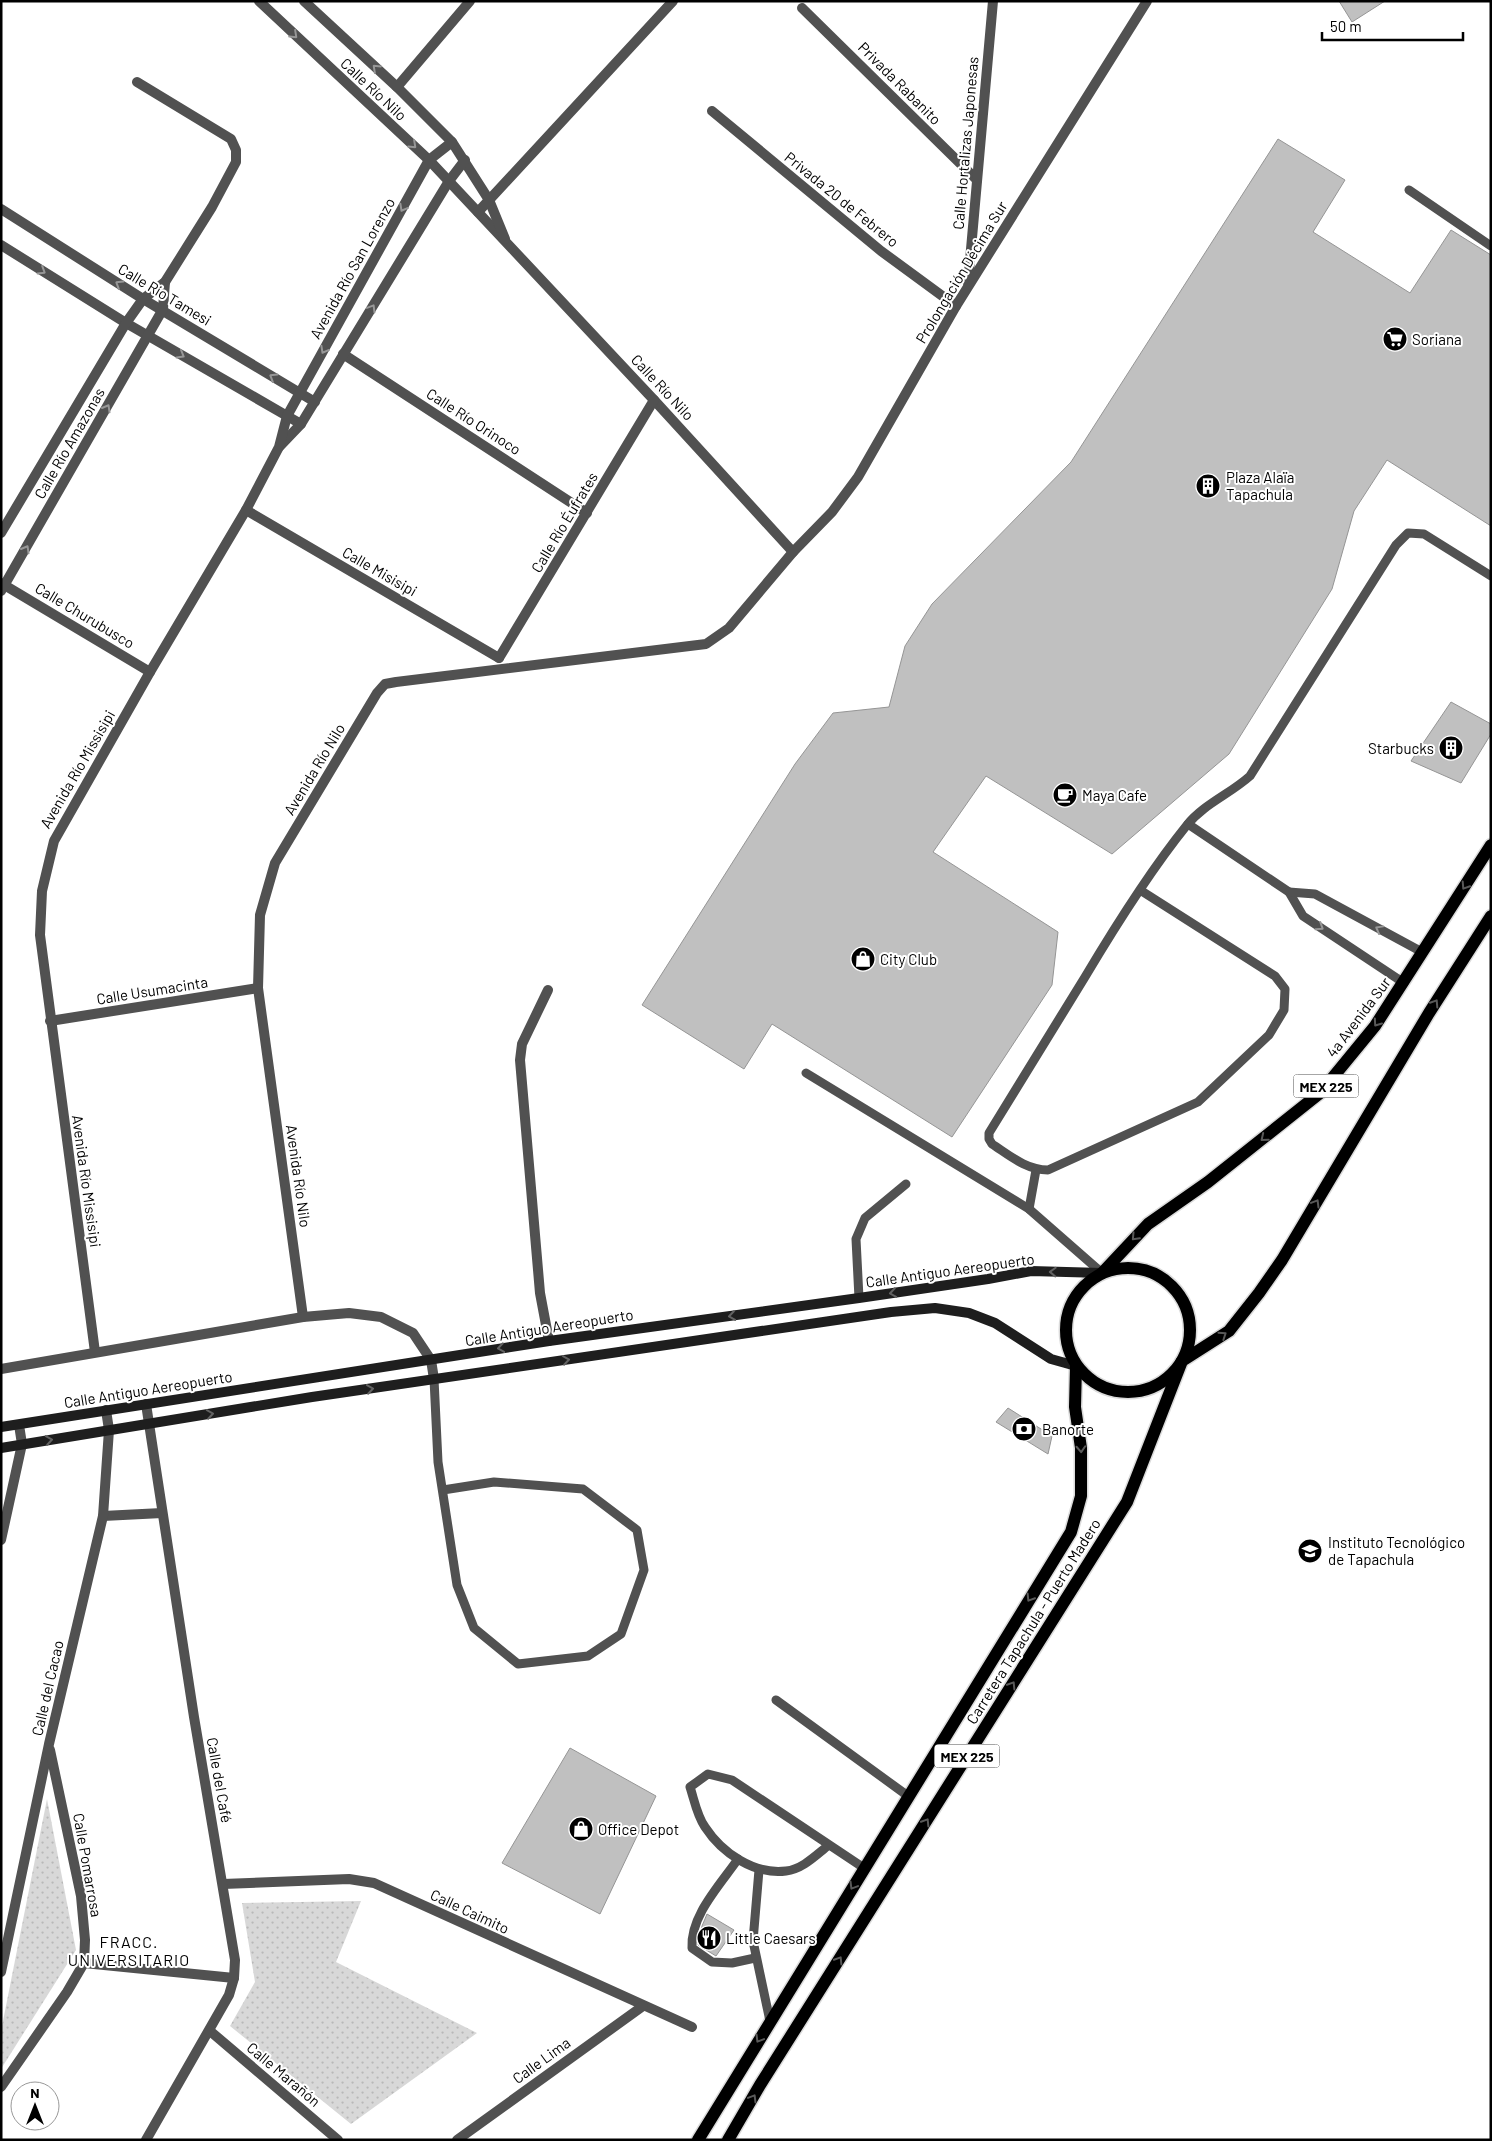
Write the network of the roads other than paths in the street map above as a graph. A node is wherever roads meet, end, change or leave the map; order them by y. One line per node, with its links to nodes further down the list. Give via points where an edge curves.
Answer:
1 (259, 1): 12 (street, Calle Río Nilo, one-way to 12)
2 (304, 1): 9 (street, Calle Río Nilo, one-way to 2)
3 (470, 1): 9 (street)
4 (673, 1): 17 (street)
5 (993, 1): 14 (street, Calle Hortalizas Japonesas)
6 (1147, 1): 24 (street, Prolongación Décima Sur)
7 (802, 8): 14 (street, Privada Rabanito)
8 (137, 82): 23 (street, via 231,139 236,150 236,162 212,207)
9 (397, 87): 11 (street, Calle Río Nilo)
10 (712, 112): 26 (street, Privada 20 de Febrero, via 881,251)
11 (452, 142): 12 (street, Avenida Río San Lorenzo); 13 (street, Calle Río Nilo)
12 (429, 160): 15 (street, Calle Río Nilo); 31 (street, Avenida Río San Lorenzo, one-way to 31)
13 (465, 160): 15 (street); 17 (street, Calle Río Nilo)
14 (977, 180): 24 (street, Calle Hortalizas Japonesas)
15 (449, 181): 19 (street, Calle Río Nilo); 30 (street, one-way to 15)
16 (1409, 190): 22 (lane)
17 (489, 200): 19 (street); 21 (street, Calle Río Nilo)
18 (1, 209): 25 (street, Calle Río Tamesi, one-way to 18)
19 (478, 212): 21 (street, Calle Río Nilo)
20 (1, 244): 28 (street, one-way to 28)
21 (508, 245): 32 (street, Calle Río Nilo)
22 (1491, 246)
23 (165, 282): 25 (street); 27 (street)
24 (968, 287): 26 (street, Prolongación Décima Sur)
25 (143, 298): 27 (street, Calle Río Tamesi); 28 (street, Calle Río Amazonas)
26 (956, 306): 40 (street, Prolongación Décima Sur, via 858,477 832,512)
27 (163, 309): 29 (street, Calle Río Amazonas); 31 (street, Calle Río Tamesi, one-way to 27)
28 (126, 324): 29 (street); 39 (street, Calle Río Amazonas)
29 (148, 336): 34 (street, one-way to 34); 42 (street, Calle Río Amazonas, one-way to 29)
30 (343, 354): 33 (street); 38 (street, Calle Río Orinoco)
31 (299, 393): 33 (street, Calle Río Tamesi); 34 (street, Avenida Río San Lorenzo)
32 (654, 400): 38 (street, Calle Río Éufrates); 40 (street, Calle Río Nilo)
33 (315, 402): 35 (street)
34 (287, 416): 35 (street); 36 (street, Avenida Río Missisipi)
35 (301, 424): 36 (street, Avenida Río Missisipi)
36 (280, 446): 37 (street, Avenida Río Missisipi)
37 (246, 510): 43 (street, Calle Misisipi); 45 (street, Avenida Río Missisipi)
38 (588, 513): 43 (street, Calle Río Éufrates)
39 (1, 533)
40 (793, 552): 44 (street, Avenida Río Nilo, via 729,628 706,644)
41 (1491, 576): 46 (lane, via 1424,534 1408,533 1396,545 1250,776)
42 (2, 586): 45 (street, Calle Churubusco)
43 (499, 658): 44 (street)
44 (502, 670): 54 (street, Avenida Río Nilo, via 386,684 377,693 275,862 260,915)
45 (150, 672): 56 (street, Avenida Río Missisipi, via 54,841 42,891 40,935)
46 (1188, 824): 48 (lane); 49 (lane)
47 (1491, 845): 52 (main road, 4a Avenida Sur / MEX 225, one-way to 52)
48 (1140, 890): 58 (lane, via 989,1133 992,1144); 58 (lane, via 1275,976 1285,989 1284,1010 1269,1035 1198,1102 1048,1170)
49 (1289, 892): 52 (lane, one-way to 49, via 1315,894); 53 (lane, one-way to 53, via 1303,916)
50 (1491, 916): 51 (main road, MEX 225)
51 (1486, 930): 67 (main road, MEX 225, one-way to 51, via 1229,1331 1259,1293 1282,1260 1429,1013)
52 (1422, 952): 53 (main road, 4a Avenida Sur / MEX 225)
53 (1404, 983): 61 (main road, 4a Avenida Sur / MEX 225, one-way to 61, via 1375,1026 1320,1093 1208,1182 1148,1224)
54 (258, 988): 56 (street, Calle Usumacinta); 63 (street, Avenida Río Nilo)
55 (548, 990): 64 (street, via 522,1044 520,1060 540,1293)
56 (50, 1021): 65 (street, Avenida Río Missisipi)
57 (806, 1073): 60 (lane)
58 (1036, 1170): 60 (lane)
59 (906, 1184): 62 (lane, via 865,1218 856,1238)
60 (1029, 1208): 61 (lane)
61 (1102, 1273): 62 (main road, Calle Antiguo Aereopuerto, one-way to 62, via 1032,1271); 67 (main road, via 1121,1268 1140,1269 1159,1276 1174,1288 1185,1304 1190,1323 1189,1342); 68 (main road, via 1084,1285 1071,1303 1065,1324 1067,1346)
62 (859, 1298): 64 (main road, Calle Antiguo Aereopuerto, one-way to 64)
63 (303, 1317): 65 (street); 66 (street, via 349,1314 381,1317 413,1334)
64 (549, 1341): 66 (main road, Calle Antiguo Aereopuerto, one-way to 66)
65 (95, 1352): 69 (street)
66 (431, 1360): 70 (street); 71 (main road, Calle Antiguo Aereopuerto)
67 (1182, 1361): 68 (main road, via 1169,1377 1151,1388 1130,1392 1110,1389 1091,1380); 104 (main road, Carretera Tapachula - Puerto Madero / MEX 225, one-way to 67, via 1127,1502)
68 (1076, 1366): 70 (main road, one-way to 68, via 935,1308 970,1312 1001,1327 1051,1359); 85 (main road, Carretera Tapachula - Puerto Madero / MEX 225, one-way to 85, via 1075,1406 1081,1448 1081,1496 1071,1532)
69 (1, 1369)
70 (434, 1379): 73 (main road, one-way to 70); 79 (lane, via 438,1462)
71 (146, 1404): 72 (main road, Calle Antiguo Aereopuerto); 73 (street, Calle del Café)
72 (106, 1410): 74 (main road, Calle Antiguo Aereopuerto); 76 (street, Calle del Cacao)
73 (150, 1424): 76 (main road); 80 (street, Calle del Café)
74 (19, 1425): 75 (main road, Calle Antiguo Aereopuerto); 77 (street)
75 (1, 1427)
76 (109, 1430): 77 (main road, one-way to 76); 81 (street, Calle del Cacao)
77 (22, 1444): 78 (main road); 82 (street)
78 (1, 1448)
79 (443, 1490): 79 (lane, via 457,1585 474,1628 510,1658 518,1664 588,1656 621,1634 644,1570 637,1530 583,1489 494,1482)
80 (162, 1513): 81 (street); 90 (street, Calle del Café)
81 (103, 1516): 84 (street, Calle del Cacao)
82 (1, 1540)
83 (776, 1700): 85 (lane)
84 (49, 1744): 92 (street, Calle Pomarrosa, via 80,1896); 93 (street, Calle del Cacao)
85 (908, 1796): 88 (main road, Carretera Tapachula - Puerto Madero / MEX 225)
86 (829, 1845): 87 (lane, via 732,1780 708,1774 690,1787 704,1826); 88 (lane); 89 (lane, via 809,1862 787,1871)
87 (738, 1859): 89 (lane); 91 (lane, via 696,1921 691,1936 692,1948 712,1962 732,1963)
88 (864, 1868): 96 (main road, Carretera Tapachula - Puerto Madero / MEX 225, one-way to 96)
89 (759, 1870): 91 (lane, via 753,1941)
90 (223, 1884): 94 (street, Calle del Café, via 235,1960); 95 (street, Calle Caimito, via 349,1879 374,1883)
91 (755, 1958): 96 (lane)
92 (84, 1963): 94 (street); 99 (street, Calle Pomarrosa)
93 (1, 1972)
94 (234, 1978): 98 (street, Calle del Café, via 229,1996)
95 (643, 2006): 97 (street, Calle Caimito); 102 (street, Calle Lima)
96 (770, 2021): 103 (main road, Carretera Tapachula - Puerto Madero / MEX 225, one-way to 103)
97 (692, 2027)
98 (210, 2031): 100 (street, Calle del Café); 101 (street, Calle Marañón)
99 (1, 2087)
100 (146, 2140)
101 (338, 2140)
102 (457, 2140)
103 (698, 2140)
104 (728, 2140)

